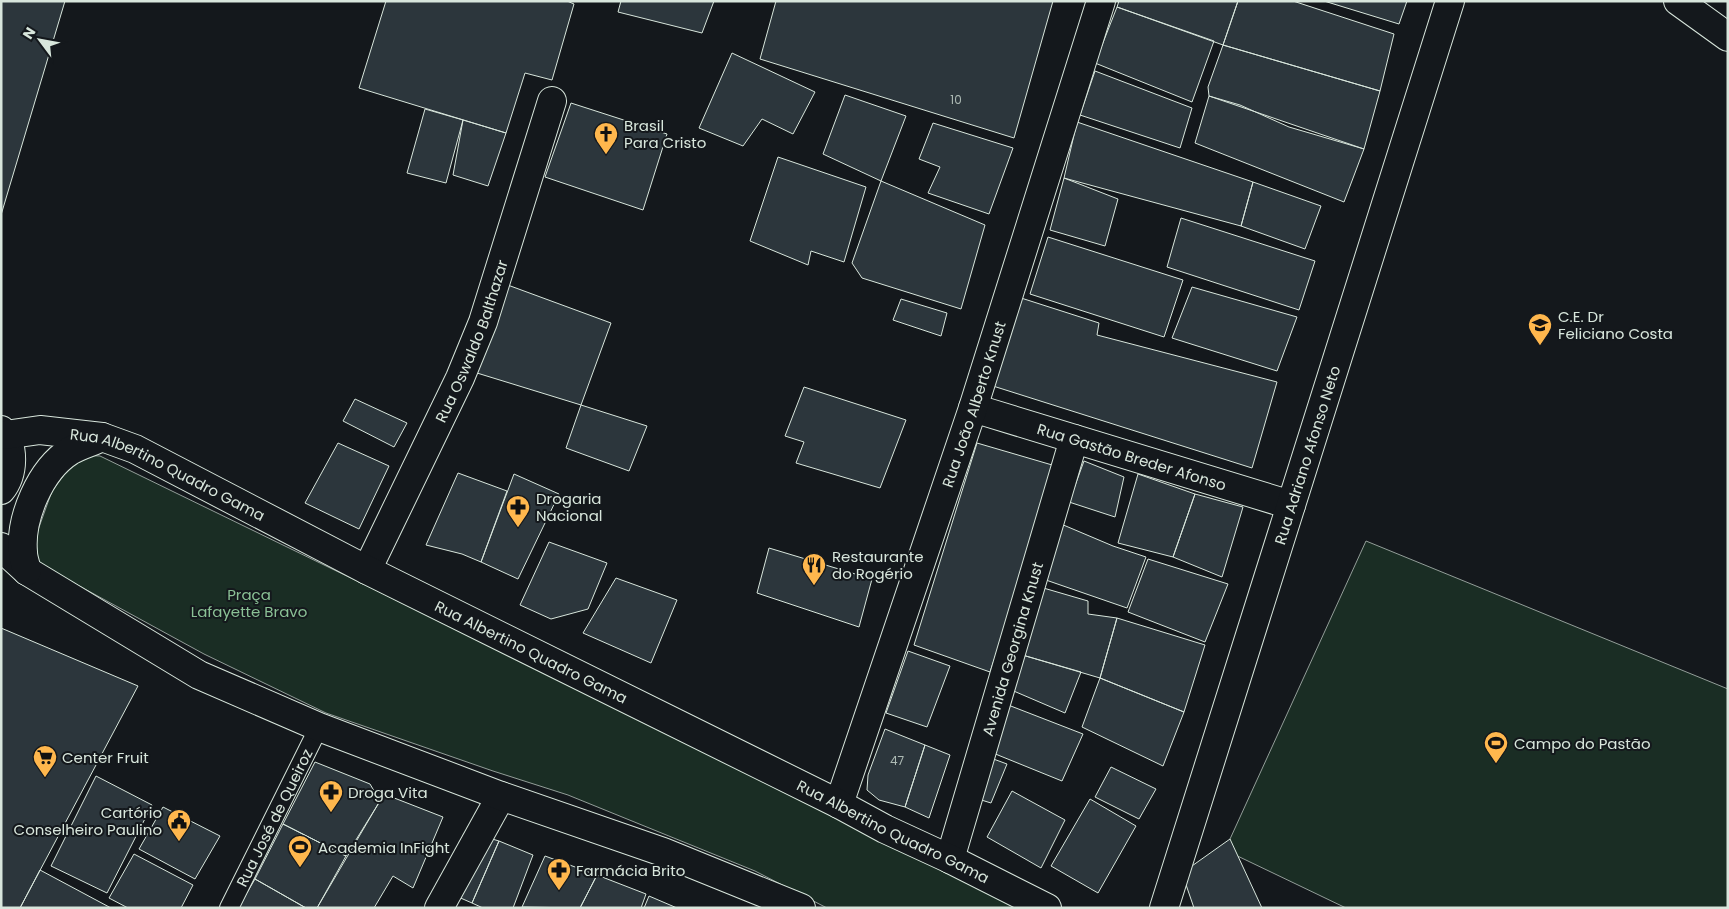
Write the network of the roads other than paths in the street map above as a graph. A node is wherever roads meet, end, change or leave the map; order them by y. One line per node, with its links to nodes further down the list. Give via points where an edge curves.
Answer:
1 (1101, 1): 6 (street, Rua João Alberto Knust)
2 (1450, 1): 11 (street, Rua Adriano Afonso Neto)
3 (1678, 1): 4 (street)
4 (1728, 36)
5 (552, 100): 13 (street, Rua Oswaldo Balthazar, via 483,322 460,378)
6 (973, 408): 9 (street, Rua Gastão Breder Afonso); 17 (street, Rua João Alberto Knust)
7 (3, 432): 8 (street, Rua Albertino Quadro Gama, via 40,430); 10 (street, via 12,458 8,482)
8 (102, 437): 13 (street, Rua Albertino Quadro Gama, via 135,449); 14 (street, via 70,452 54,465 37,489 26,514 23,552)
9 (1074, 439): 11 (street, Rua Gastão Breder Afonso); 18 (street, Avenida Georgina Knust)
10 (1, 490)
11 (1291, 505): 23 (street, Rua Adriano Afonso Neto)
12 (1, 547): 14 (street)
13 (367, 570): 17 (street, Rua Albertino Quadro Gama)
14 (27, 572): 15 (street, via 199,675)
15 (319, 728): 16 (street); 19 (lane, Rua José de Queiroz)
16 (502, 796): 20 (street); 21 (street, via 663,852)
17 (839, 804): 18 (street, Rua Albertino Quadro Gama)
18 (950, 859): 22 (street, Rua Albertino Quadro Gama)
19 (229, 908)
20 (439, 908)
21 (801, 908)
22 (1047, 908)
23 (1164, 908)

